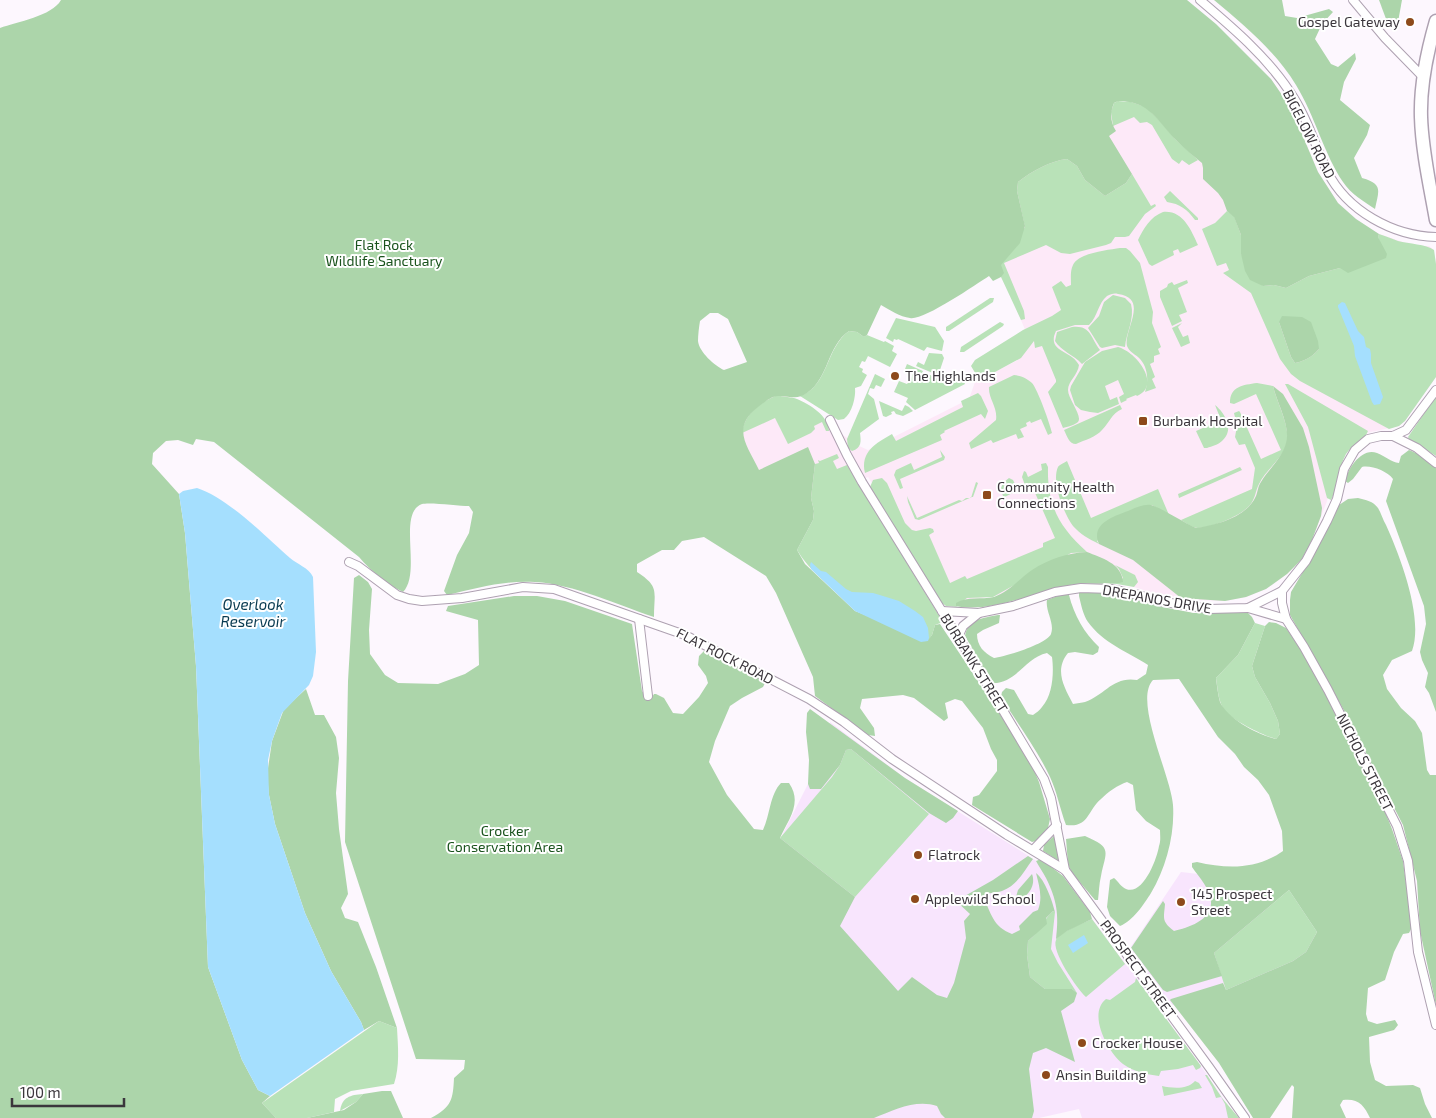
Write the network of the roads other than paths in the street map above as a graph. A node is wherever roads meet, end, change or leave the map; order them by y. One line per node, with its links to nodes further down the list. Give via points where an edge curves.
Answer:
1 (1200, 0): 6 (street, BIGELOW ROAD, via 1244,38 1279,77 1303,115 1328,173 1340,192 1367,215 1390,228)
2 (1353, 0): 4 (street)
3 (1436, 21): 4 (main road)
4 (1424, 78): 5 (main road, via 1422,130)
5 (1436, 220)
6 (1436, 237)
7 (1436, 390): 9 (street, via 1410,426)
8 (830, 420): 14 (street, BURBANK STREET, via 855,468)
9 (1393, 436): 10 (street); 12 (street, via 1368,439 1355,450 1344,469 1328,521 1306,561)
10 (1436, 463)
11 (349, 562): 16 (street, FLAT ROCK ROAD, via 409,600 444,601 523,587 542,587)
12 (1282, 591): 13 (street, DREPANOS DRIVE); 17 (street, NICHOLS STREET)
13 (1248, 608): 15 (street, DREPANOS DRIVE, via 1209,610 1111,589 1081,588); 17 (street, DREPANOS DRIVE)
14 (942, 612): 15 (street, DREPANOS DRIVE); 18 (street, BURBANK STREET)
15 (979, 613): 18 (street, via 963,626)
16 (639, 619): 19 (street); 21 (street, FLAT ROCK ROAD, via 685,635 810,699 892,759)
17 (1286, 619): 23 (street, NICHOLS STREET, via 1333,699 1397,826 1408,861 1418,952)
18 (958, 636): 20 (street, BURBANK STREET, via 1044,779)
19 (648, 696)
20 (1057, 825): 21 (street); 22 (street, BURBANK STREET)
21 (1033, 850): 22 (street, FLAT ROCK ROAD)
22 (1065, 870): 24 (street, PROSPECT STREET)
23 (1436, 1025)
24 (1244, 1118)

